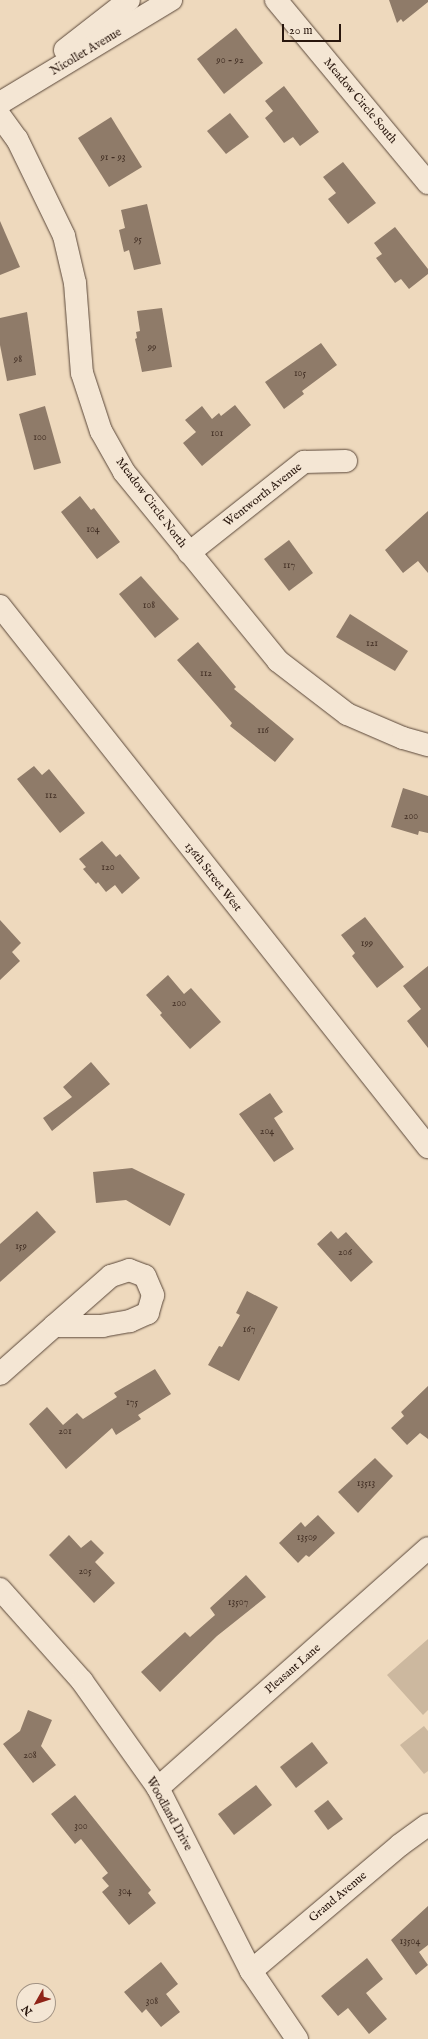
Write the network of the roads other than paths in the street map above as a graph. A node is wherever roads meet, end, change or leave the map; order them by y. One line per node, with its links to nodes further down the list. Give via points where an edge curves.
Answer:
1 (129, 0): 4 (street, Nicollet Avenue)
2 (171, 0): 4 (street, Nicollet Avenue)
3 (276, 0): 6 (street, Meadow Circle South)
4 (0, 103)
5 (0, 116): 8 (street, Meadow Circle North, via 28,159 64,236 75,283 82,373 100,431 124,472)
6 (428, 183)
7 (346, 461): 8 (street, Wentworth Avenue, via 304,462)
8 (189, 553): 10 (street, Meadow Circle North, via 278,660 347,714)
9 (0, 606): 11 (street, 136th Street West)
10 (428, 746)
11 (428, 1147)
12 (54, 1326): 13 (street)
13 (0, 1374)
14 (428, 1548): 16 (street, Pleasant Lane)
15 (0, 1589): 16 (street, Woodland Drive, via 82,1682)
16 (158, 1788): 18 (street, Woodland Drive)
17 (428, 1825): 18 (street, Grand Avenue, via 400,1845)
18 (251, 1971): 19 (street, Woodland Drive)
19 (297, 2039)

